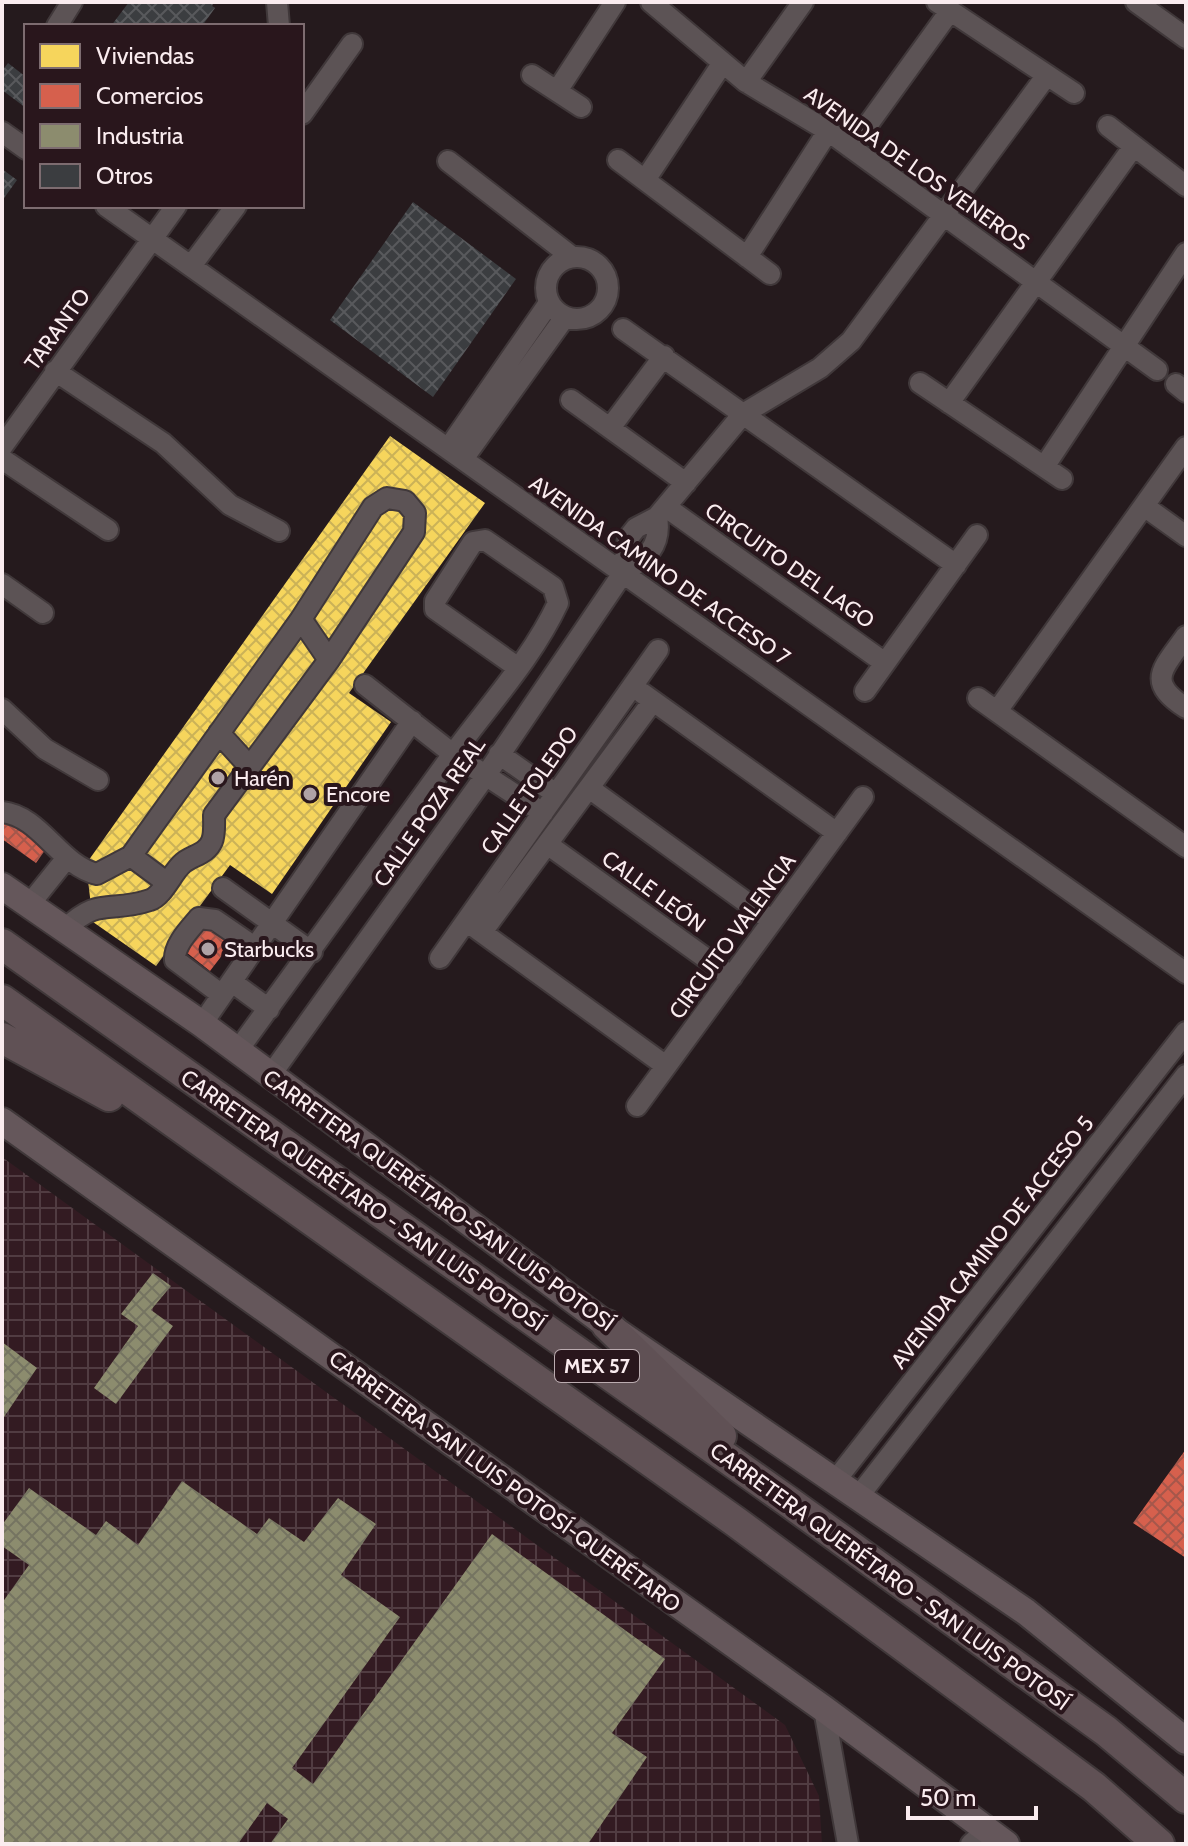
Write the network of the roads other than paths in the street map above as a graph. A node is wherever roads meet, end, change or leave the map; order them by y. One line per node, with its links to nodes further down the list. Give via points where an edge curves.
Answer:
1 (72, 2): 8 (street)
2 (277, 2): 9 (street)
3 (615, 2): 16 (street)
4 (652, 2): 12 (street, AVENIDA DE LOS VENEROS)
5 (803, 2): 15 (street)
6 (1136, 2): 10 (street)
7 (943, 6): 14 (street); 25 (street)
8 (58, 24)
9 (279, 24)
10 (1186, 38)
11 (352, 44): 19 (street)
12 (722, 64): 15 (street, AVENIDA DE LOS VENEROS); 28 (street)
13 (532, 75): 16 (street)
14 (1047, 75): 17 (street); 33 (street)
15 (746, 82): 21 (street, AVENIDA DE LOS VENEROS)
16 (557, 91): 18 (street)
17 (1074, 93)
18 (581, 107)
19 (304, 111)
20 (1108, 126): 23 (street)
21 (828, 131): 25 (street, AVENIDA DE LOS VENEROS); 37 (street)
22 (2, 132): 24 (street)
23 (1134, 146): 29 (street); 40 (street)
24 (24, 148)
25 (851, 148): 33 (street, AVENIDA DE LOS VENEROS)
26 (618, 160): 28 (street)
27 (448, 161): 36 (street)
28 (645, 180): 37 (street)
29 (1186, 186)
30 (109, 208): 34 (street, AVENIDA CAMINO DE ACCESO 7)
31 (175, 208): 34 (street, TARANTO)
32 (234, 208): 38 (street)
33 (944, 216): 40 (street, AVENIDA DE LOS VENEROS); 52 (street, via 851,341 820,368)
34 (152, 239): 38 (street, AVENIDA CAMINO DE ACCESO 7); 47 (street, TARANTO)
35 (1186, 253): 44 (street)
36 (572, 257): 41 (street, via 549,274); 42 (street, via 601,267 608,297 586,318)
37 (747, 257): 39 (street)
38 (191, 266): 56 (street, AVENIDA CAMINO DE ACCESO 7)
39 (770, 274)
40 (1036, 282): 44 (street, AVENIDA DE LOS VENEROS); 51 (street)
41 (549, 303): 42 (street); 49 (street)
42 (565, 317): 49 (street)
43 (623, 329): 45 (street)
44 (1124, 346): 46 (street, AVENIDA DE LOS VENEROS); 58 (street)
45 (664, 356): 52 (street); 53 (street)
46 (1157, 370)
47 (55, 371): 54 (street, TARANTO); 64 (street, via 163,443 230,505)
48 (920, 383): 51 (street)
49 (501, 390): 56 (street)
50 (571, 400): 53 (street)
51 (949, 403): 58 (street)
52 (743, 414): 60 (street); 67 (street)
53 (610, 428): 60 (street)
54 (2, 447)
55 (1186, 447): 61 (street)
56 (456, 454): 68 (street, AVENIDA CAMINO DE ACCESO 7)
57 (2, 459): 63 (street)
58 (1044, 467): 59 (street)
59 (1062, 479)
60 (686, 483): 62 (street)
61 (1144, 506): 66 (street); 84 (street)
62 (662, 512): 68 (street, via 628,538); 75 (street, CIRCUITO DEL LAGO)
63 (108, 530)
64 (279, 531)
65 (977, 535): 67 (street)
66 (1186, 536)
67 (956, 565): 75 (street)
68 (623, 573): 88 (street, CALLE POZA REAL); 114 (street, AVENIDA CAMINO DE ACCESO 7)
69 (2, 584): 70 (street)
70 (43, 613)
71 (301, 619): 74 (street); 74 (street, via 373,507 387,498 405,501 415,513 414,532); 86 (street)
72 (1186, 636): 82 (street, via 1161,671 1160,684)
73 (658, 650): 78 (street, CALLE TOLEDO)
74 (329, 660): 89 (street)
75 (885, 663): 79 (street)
76 (517, 667): 76 (street, via 558,603 553,587 485,540 473,542 435,609); 87 (street)
77 (365, 685): 85 (street)
78 (632, 686): 81 (street); 93 (street, CALLE TOLEDO)
79 (865, 691)
80 (978, 698): 84 (street)
81 (653, 701): 92 (street, CALLE TOLEDO); 97 (street)
82 (1186, 708)
83 (2, 709): 91 (street, via 45,749)
84 (997, 711): 99 (street)
85 (412, 721): 87 (street); 107 (street)
86 (219, 733): 89 (street); 100 (street)
87 (453, 754): 90 (street); 112 (street)
88 (499, 754): 90 (street, CALLE POZA REAL); 93 (street)
89 (249, 766): 102 (street, via 214,815 212,841)
90 (486, 775): 96 (street); 125 (street, CALLE POZA REAL)
91 (98, 780)
92 (589, 788): 98 (street, CALLE TOLEDO); 106 (street)
93 (556, 794): 96 (street, CALLE TOLEDO)
94 (863, 797): 97 (street, CIRCUITO VALENCIA)
95 (2, 812): 101 (street, via 24,818)
96 (543, 813): 108 (street, CALLE TOLEDO)
97 (837, 833): 106 (street, CIRCUITO VALENCIA)
98 (547, 844): 108 (street, CALLE TOLEDO); 115 (street, CALLE LEÓN)
99 (1185, 844)
100 (131, 856): 101 (street, via 97,874); 102 (street)
101 (66, 859): 105 (street)
102 (166, 882): 109 (street, via 155,899 97,907)
103 (2, 886): 105 (main road, CARRETERA QUERÉTARO-SAN LUIS POTOSÍ)
104 (223, 888): 107 (street)
105 (29, 905): 109 (main road, CARRETERA QUERÉTARO-SAN LUIS POTOSÍ)
106 (772, 921): 115 (street, CIRCUITO VALENCIA)
107 (273, 924): 111 (street); 112 (street)
108 (474, 927): 113 (street, CALLE TOLEDO); 123 (street)
109 (64, 930): 119 (main road, CARRETERA QUERÉTARO-SAN LUIS POTOSÍ)
110 (2, 944): 140 (highway, CARRETERA QUERÉTARO - SAN LUIS POTOSÍ / MEX 57)
111 (256, 948): 116 (street); 116 (street, via 209,917 193,924 175,960)
112 (312, 952): 118 (street)
113 (440, 958)
114 (1186, 973)
115 (732, 977): 123 (street, CIRCUITO VALENCIA)
116 (227, 988): 118 (street); 119 (street)
117 (2, 1000): 130 (highway, CARRETERA QUERÉTARO - SAN LUIS POTOSÍ / MEX 57)
118 (269, 1009): 122 (street)
119 (202, 1024): 122 (main road, CARRETERA QUERÉTARO-SAN LUIS POTOSÍ)
120 (1186, 1032): 127 (street, AVENIDA CAMINO DE ACCESO 5)
121 (2, 1038): 130 (highway)
122 (238, 1050): 125 (main road, CARRETERA QUERÉTARO-SAN LUIS POTOSÍ)
123 (666, 1066): 126 (street, CIRCUITO VALENCIA)
124 (1186, 1075): 129 (street)
125 (270, 1076): 135 (main road, CARRETERA QUERÉTARO-SAN LUIS POTOSÍ)
126 (637, 1106)
127 (1123, 1113): 129 (street); 131 (street, AVENIDA CAMINO DE ACCESO 5)
128 (2, 1121): 141 (main road, CARRETERA SAN LUIS POTOSÍ-QUERÉTARO)
129 (1142, 1130): 132 (street)
130 (221, 1156): 146 (highway, CARRETERA QUERÉTARO - SAN LUIS POTOSÍ / MEX 57, via 736,1522 1094,1787)
131 (1056, 1199): 132 (street); 133 (street, AVENIDA CAMINO DE ACCESO 5)
132 (1074, 1218): 134 (street)
133 (982, 1293): 134 (street); 136 (street, AVENIDA CAMINO DE ACCESO 5)
134 (1003, 1308): 137 (street)
135 (607, 1325): 138 (main road, CARRETERA QUERÉTARO-SAN LUIS POTOSÍ); 140 (highway)
136 (899, 1399): 137 (street); 138 (street, AVENIDA CAMINO DE ACCESO 5)
137 (921, 1412): 139 (street)
138 (835, 1481): 139 (main road, CARRETERA QUERÉTARO-SAN LUIS POTOSÍ)
139 (858, 1497): 142 (main road, CARRETERA QUERÉTARO-SAN LUIS POTOSÍ, via 1026,1612)
140 (789, 1502): 143 (highway, CARRETERA QUERÉTARO - SAN LUIS POTOSÍ / MEX 57, via 1106,1731)
141 (824, 1709): 144 (main road, CARRETERA SAN LUIS POTOSÍ-QUERÉTARO); 145 (street)
142 (1186, 1741)
143 (1186, 1798)
144 (988, 1839)
145 (848, 1844)
146 (1159, 1844)

